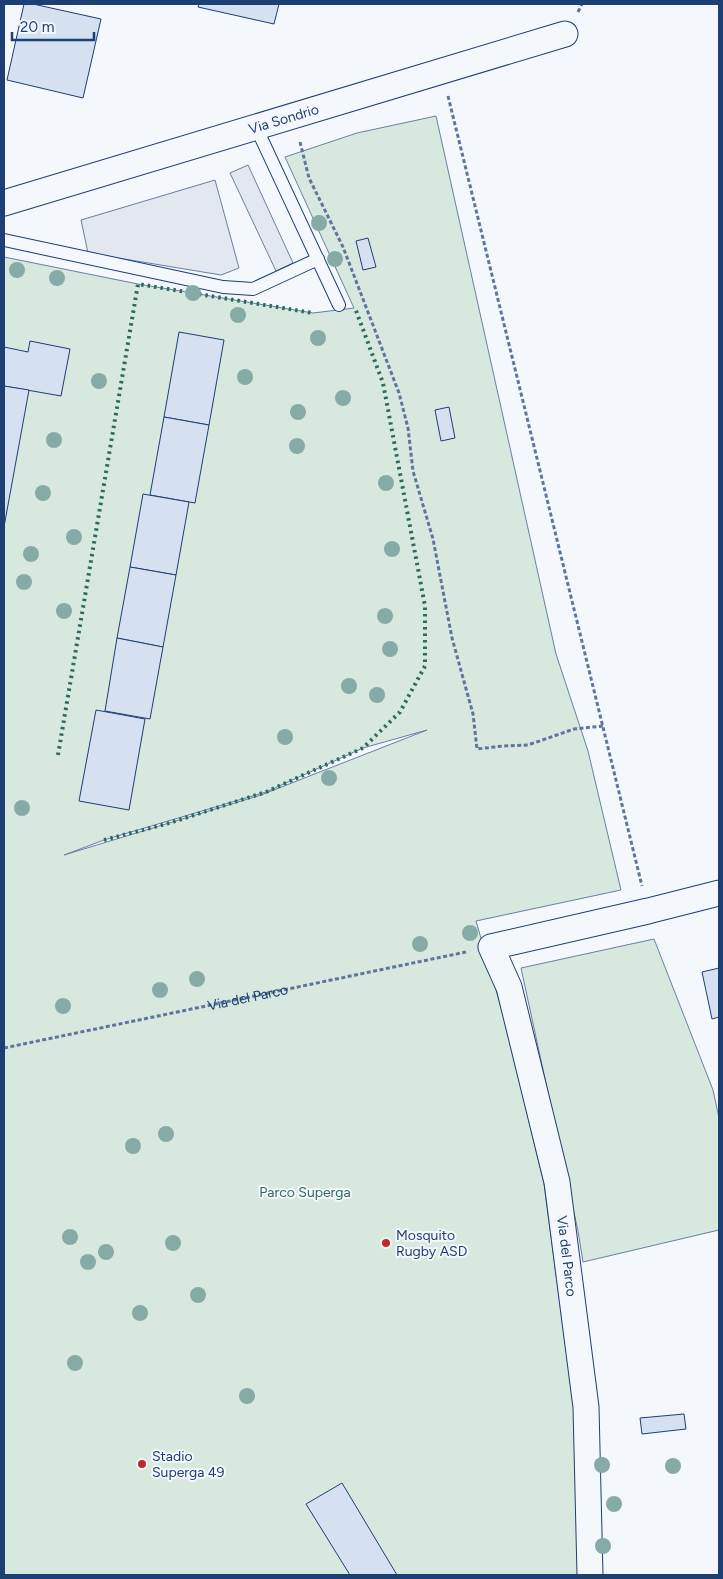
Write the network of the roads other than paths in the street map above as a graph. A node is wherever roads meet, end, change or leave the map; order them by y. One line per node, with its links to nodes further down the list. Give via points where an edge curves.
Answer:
1 (564, 34): 2 (street, Via Sondrio)
2 (256, 127): 3 (street, Via Sondrio); 5 (lane)
3 (4, 203)
4 (4, 240): 5 (lane, via 224,287 254,289)
5 (318, 259): 6 (lane)
6 (339, 305)
7 (719, 893): 8 (street, Via del Parco, via 491,947 509,987 557,1182 586,1407)
8 (590, 1575)

